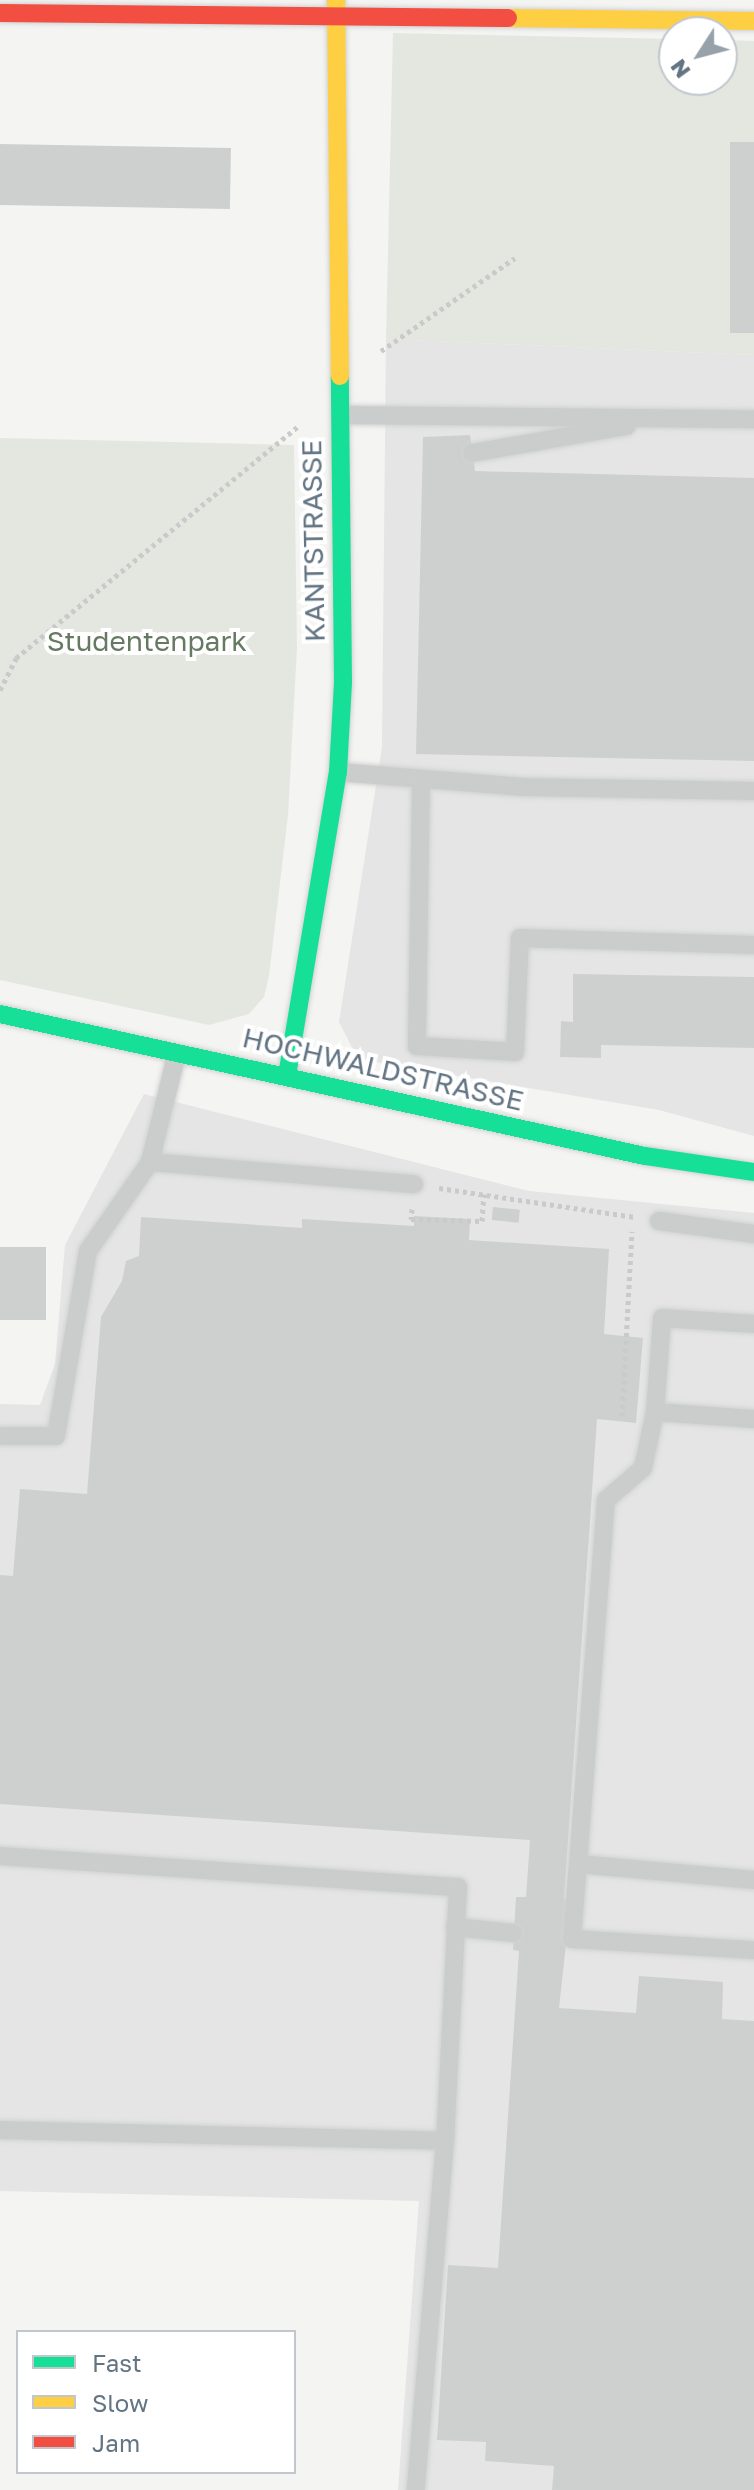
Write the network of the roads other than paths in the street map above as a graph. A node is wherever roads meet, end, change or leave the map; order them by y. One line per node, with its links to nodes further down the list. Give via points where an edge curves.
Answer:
1 (337, 9): 2 (street); 3 (street); 4 (street, KANTSTRASSE)
2 (0, 13)
3 (754, 21)
4 (340, 415): 5 (lane); 8 (street, KANTSTRASSE, via 343,682)
5 (673, 418): 6 (lane); 7 (lane)
6 (754, 419)
7 (472, 453)
8 (338, 772): 9 (lane); 14 (street, KANTSTRASSE)
9 (421, 782): 10 (lane); 11 (lane, via 417,1046 515,1052 520,938)
10 (754, 791)
11 (754, 945)
12 (0, 1014): 13 (street, HOCHWALDSTRASSE)
13 (177, 1051): 14 (street, HOCHWALDSTRASSE); 15 (lane)
14 (287, 1076): 16 (street, HOCHWALDSTRASSE, via 665,1160)
15 (150, 1162): 17 (lane); 23 (lane, via 88,1251 56,1436)
16 (754, 1172)
17 (414, 1184)
18 (659, 1221): 19 (lane)
19 (754, 1234)
20 (754, 1324): 21 (lane, via 662,1318)
21 (655, 1412): 22 (lane); 25 (lane, via 643,1468 606,1500)
22 (754, 1419)
23 (0, 1436)
24 (0, 1856): 27 (lane, via 458,1887)
25 (578, 1864): 26 (lane); 29 (lane, via 572,1939)
26 (754, 1880)
27 (455, 1927): 28 (lane); 31 (lane)
28 (513, 1933)
29 (754, 1950)
30 (0, 2130): 31 (lane)
31 (445, 2141): 32 (lane)
32 (416, 2490)

